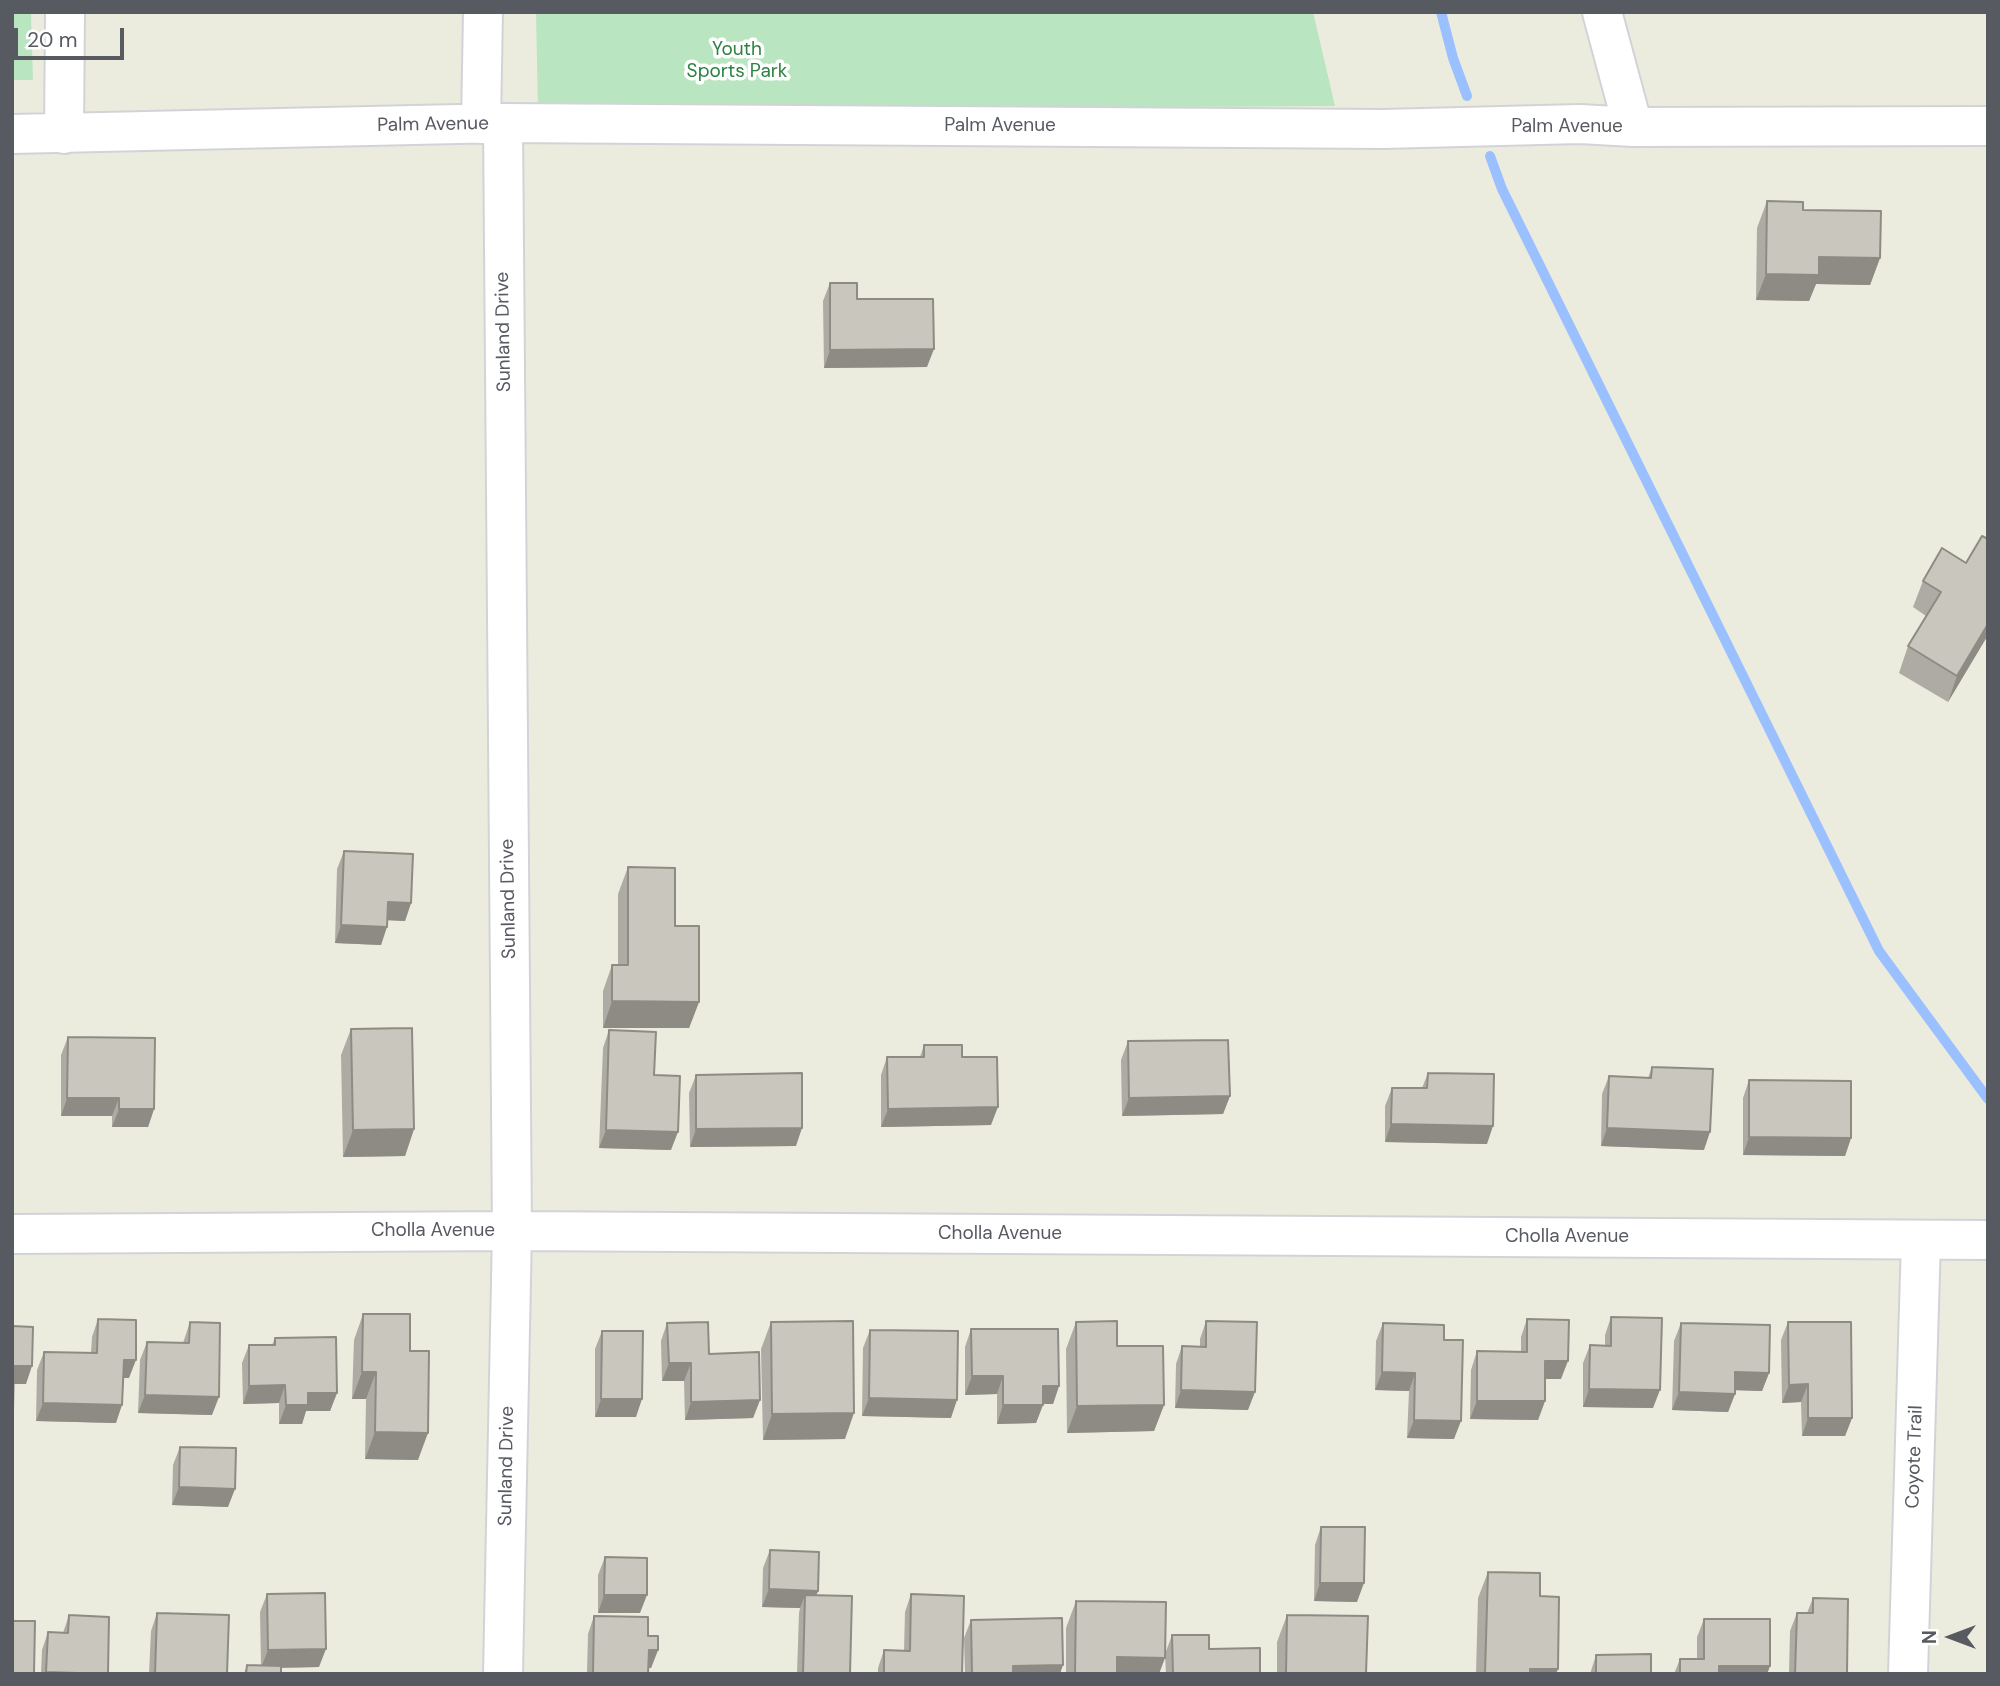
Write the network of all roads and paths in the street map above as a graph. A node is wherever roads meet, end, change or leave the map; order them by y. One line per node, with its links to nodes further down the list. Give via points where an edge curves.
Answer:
1 (65, 12): 8 (street)
2 (483, 12): 4 (street, Sunland Drive)
3 (1602, 12): 6 (street)
4 (492, 124): 6 (street, Palm Avenue); 8 (street, Palm Avenue); 9 (street, Sunland Drive)
5 (1988, 126): 6 (street, Palm Avenue)
6 (1633, 127)
7 (12, 134): 8 (street, Palm Avenue)
8 (64, 134)
9 (512, 1231): 10 (street, Cholla Avenue); 11 (street, Cholla Avenue); 13 (street, Sunland Drive)
10 (12, 1234)
11 (1921, 1240): 12 (street, Cholla Avenue); 14 (street, Coyote Trail)
12 (1988, 1240)
13 (503, 1674)
14 (1909, 1674)

